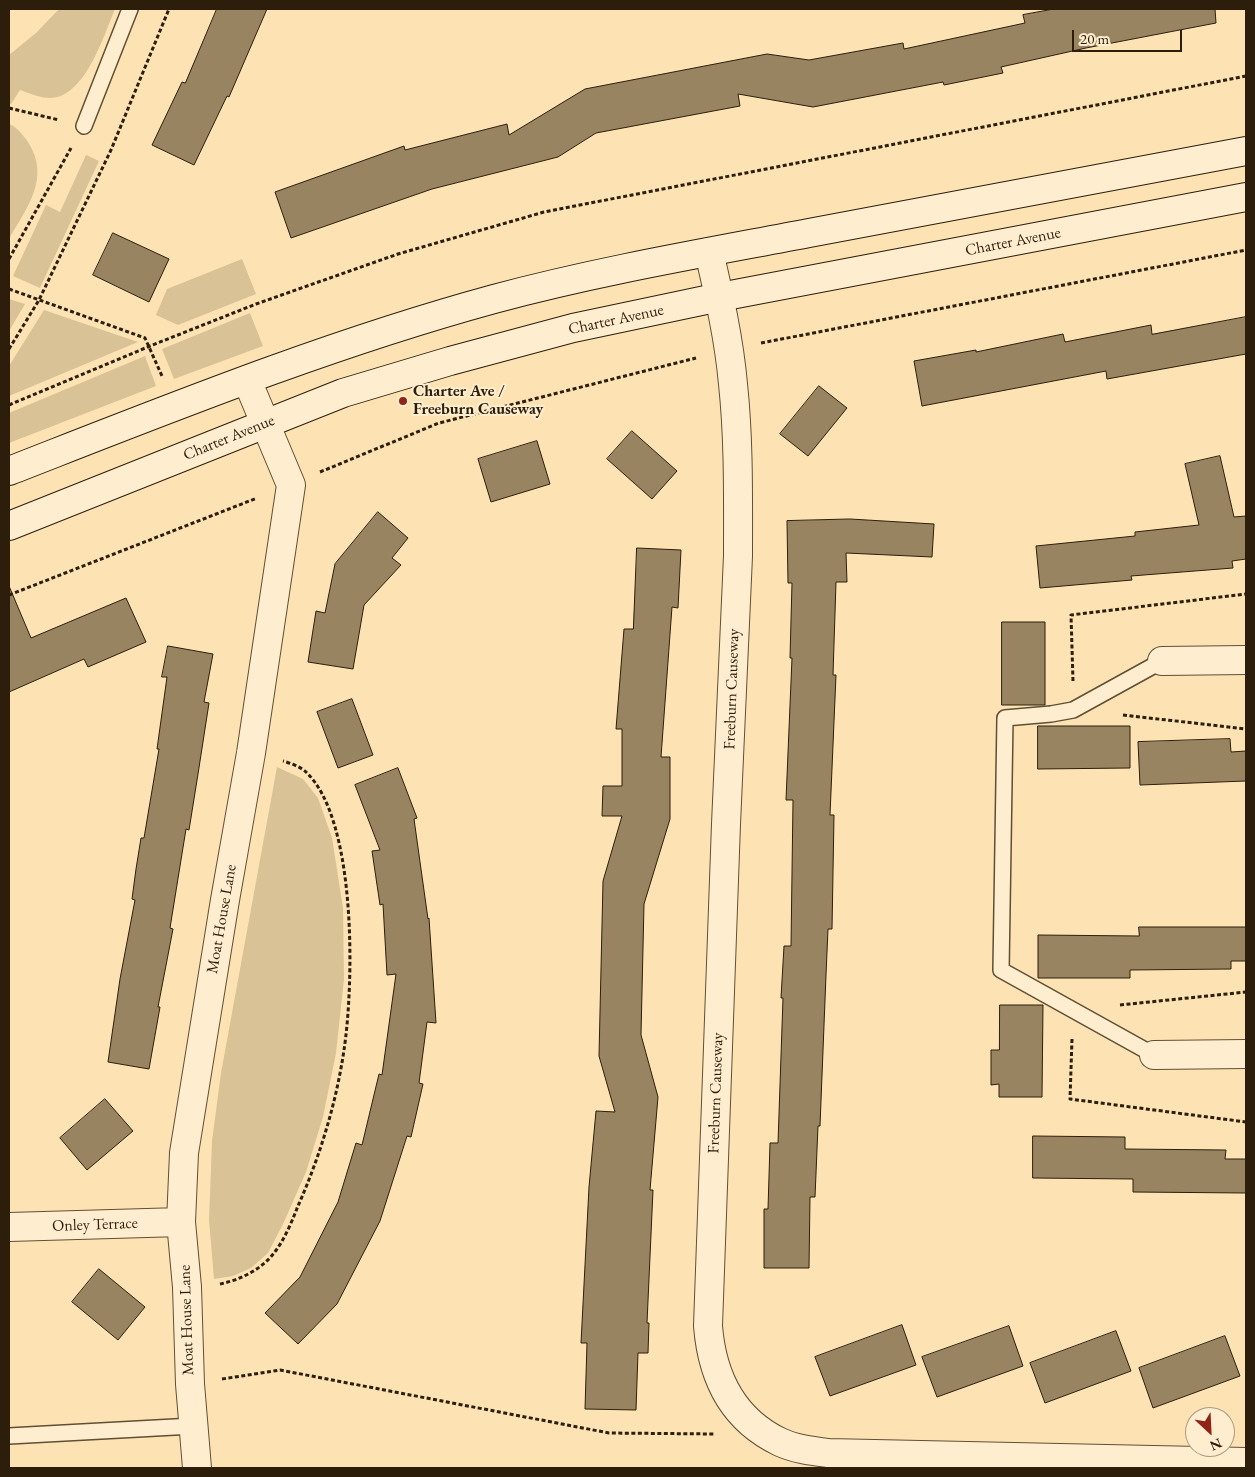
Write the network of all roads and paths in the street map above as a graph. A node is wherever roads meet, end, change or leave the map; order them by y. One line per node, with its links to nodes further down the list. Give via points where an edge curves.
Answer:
1 (130, 9): 5 (lane)
2 (169, 9): 13 (path, via 112,150)
3 (1246, 76): 14 (path, via 544,212 398,254 256,304)
4 (9, 108): 5 (path)
5 (84, 126): 10 (path)
6 (1246, 151): 9 (street)
7 (1246, 197): 12 (street, Charter Avenue)
8 (1246, 250): 16 (path)
9 (709, 252): 12 (street, Freeburn Causeway); 17 (street, via 496,298 385,331)
10 (9, 259)
11 (9, 289): 13 (path)
12 (720, 298): 16 (street, Freeburn Causeway); 19 (street, Charter Avenue, via 573,328 450,361 343,393)
13 (39, 300): 14 (path, via 145,338); 15 (path)
14 (150, 346): 18 (path)
15 (9, 349)
16 (729, 349): 21 (path, via 438,423); 36 (street, Freeburn Causeway, via 734,385 738,556 708,1326 719,1377 736,1407 756,1427 780,1442 808,1450)
17 (247, 380): 19 (street); 20 (street)
18 (9, 405)
19 (265, 424): 21 (street); 22 (street, Charter Avenue)
20 (9, 471)
21 (291, 484): 23 (path); 26 (street, Moat House Lane)
22 (9, 526)
23 (9, 595)
24 (1246, 660): 25 (street)
25 (1162, 661): 28 (lane, via 1073,710 1005,718 1001,970)
26 (250, 753): 29 (street, Moat House Lane, via 184,1153); 31 (path, via 284,761 306,771 325,797 333,821 341,850 349,916 350,976 344,1050 331,1114 312,1175 291,1224 274,1253 254,1271 234,1281 215,1286)
27 (1246, 1054): 28 (street)
28 (1154, 1055)
29 (181, 1222): 30 (street, Onley Terrace); 31 (street, Moat House Lane)
30 (9, 1227)
31 (187, 1286): 32 (street, Moat House Lane)
32 (190, 1384): 33 (street, Moat House Lane); 34 (path, via 280,1370 609,1433)
33 (193, 1426): 35 (lane); 37 (street, Moat House Lane)
34 (718, 1434)
35 (9, 1436)
36 (1246, 1462)
37 (197, 1468)

